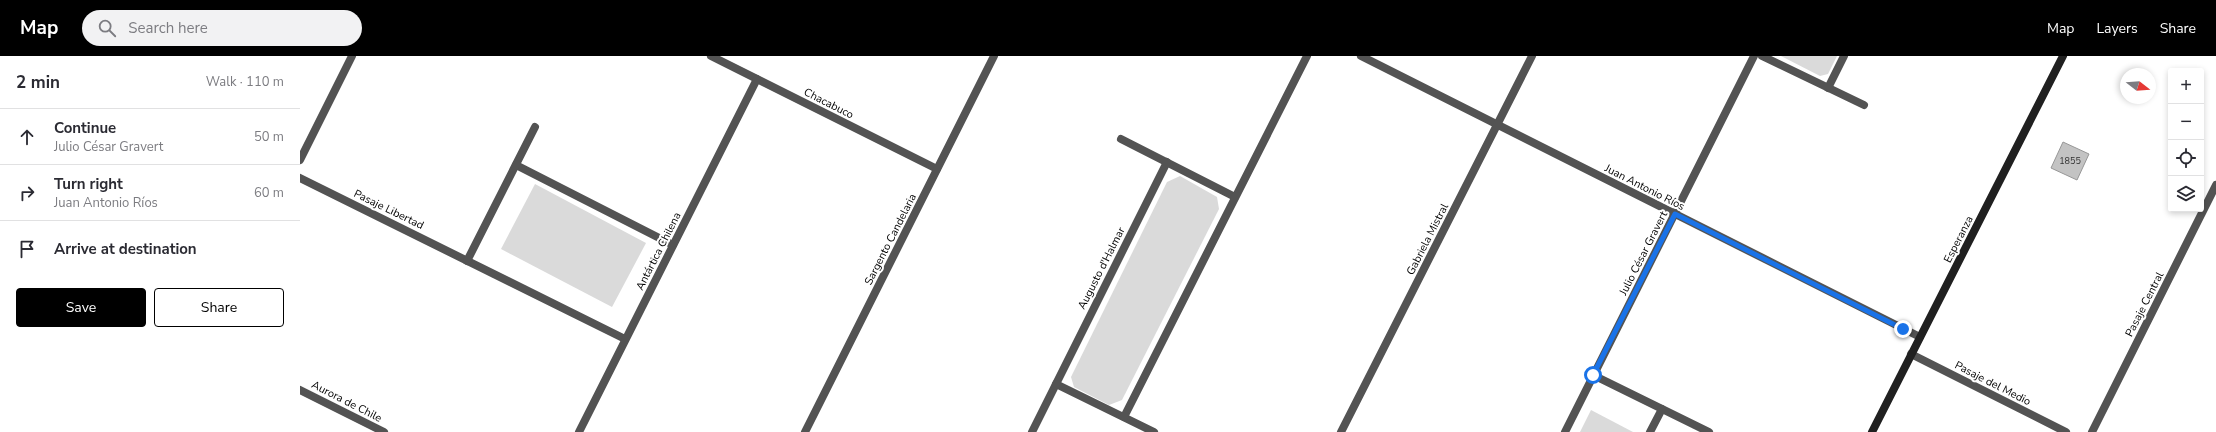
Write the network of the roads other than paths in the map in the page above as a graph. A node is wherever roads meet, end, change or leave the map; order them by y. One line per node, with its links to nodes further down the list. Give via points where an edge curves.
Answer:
1 (352, 56): 17 (street)
2 (711, 56): 11 (street, Chacabuco)
3 (994, 56): 20 (street, Sargento Candelaria)
4 (1306, 56): 23 (street)
5 (1361, 56): 14 (street, Juan Antonio Ríos)
6 (1532, 56): 14 (street, Gabriela Mistral)
7 (1754, 56): 24 (street, Julio César Gravert)
8 (1762, 56): 12 (street)
9 (1844, 56): 12 (street)
10 (2064, 56): 27 (street, Esperanza)
11 (757, 79): 20 (street, Chacabuco); 25 (street, Antártica Chilena)
12 (1828, 88): 13 (street)
13 (1864, 105)
14 (1497, 125): 24 (street, Juan Antonio Ríos); 40 (street, Gabriela Mistral)
15 (535, 127): 19 (street)
16 (1121, 139): 18 (street)
17 (300, 160)
18 (1166, 162): 23 (street); 31 (street, Augusto d'Halmar)
19 (516, 165): 25 (street); 26 (street)
20 (937, 169): 37 (street, Sargento Candelaria)
21 (300, 178): 26 (street, Pasaje Libertad)
22 (2216, 185): 46 (street, Pasaje Central)
23 (1235, 197): 34 (street)
24 (1675, 214): 27 (street, Juan Antonio Ríos); 30 (street, Julio César Gravert)
25 (673, 245): 28 (street, Antártica Chilena)
26 (467, 261): 28 (street, Pasaje Libertad)
27 (1920, 337): 29 (street, Esperanza)
28 (625, 340): 36 (street, Antártica Chilena)
29 (1911, 354): 44 (street, Esperanza); 45 (street, Pasaje del Medio)
30 (1593, 375): 33 (street); 41 (street, Julio César Gravert)
31 (1056, 384): 34 (street); 38 (street, Augusto d'Halmar)
32 (300, 390): 35 (street, Aurora de Chile)
33 (1662, 409): 42 (street); 43 (street)
34 (1124, 417): 39 (street)
35 (384, 432)
36 (579, 432)
37 (804, 432)
38 (1032, 432)
39 (1154, 432)
40 (1341, 432)
41 (1565, 432)
42 (1650, 432)
43 (1709, 432)
44 (1872, 432)
45 (2066, 432)
46 (2092, 432)

